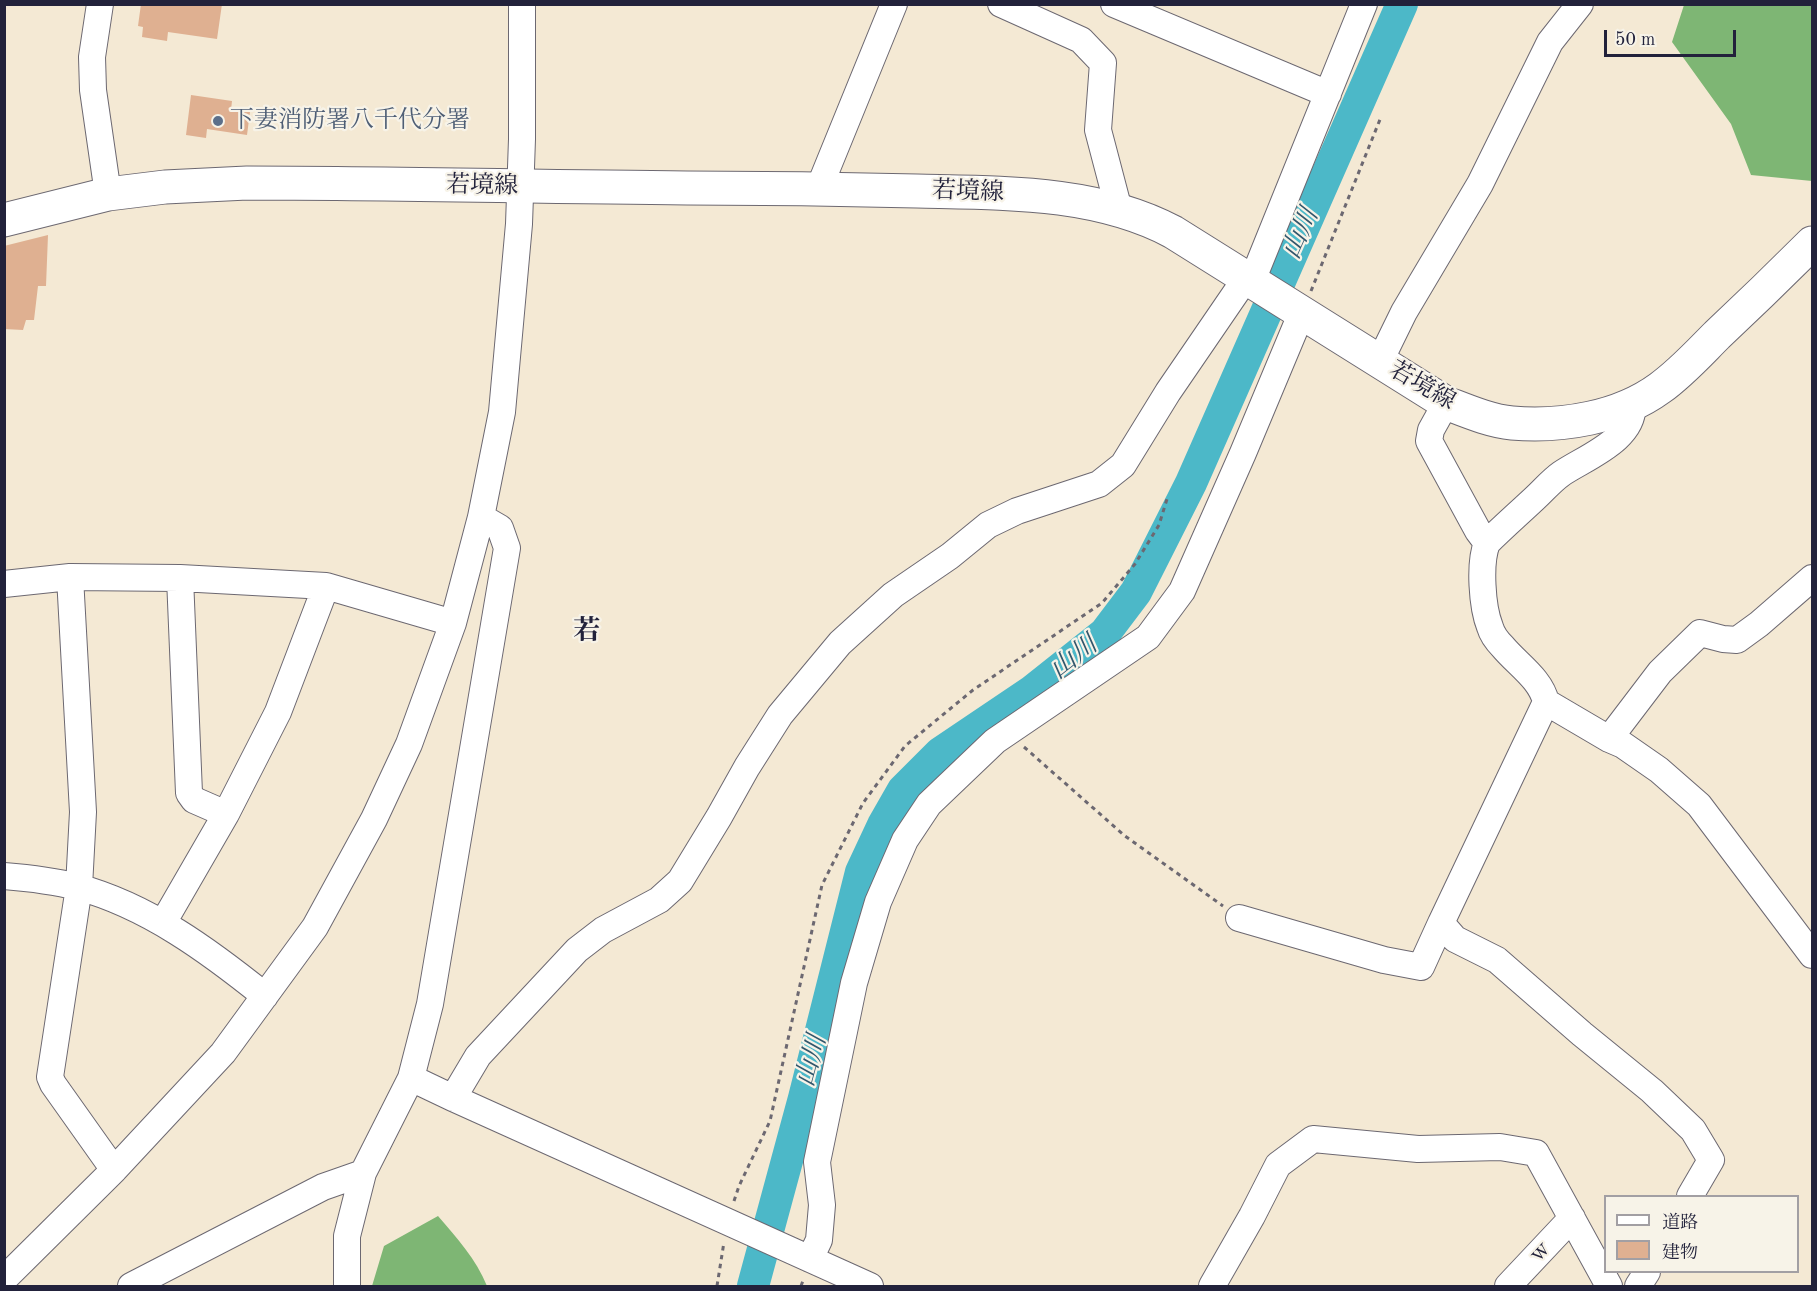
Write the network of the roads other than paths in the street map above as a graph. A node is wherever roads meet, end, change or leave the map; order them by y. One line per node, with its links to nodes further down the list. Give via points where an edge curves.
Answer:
1 (100, 4): 12 (street, via 92,57 93,90)
2 (522, 4): 10 (street)
3 (894, 4): 11 (street)
4 (1001, 4): 8 (street)
5 (1114, 4): 9 (street)
6 (1365, 4): 9 (street)
7 (1580, 4): 18 (street, via 1550,42 1480,184 1404,312)
8 (1037, 11): 13 (street, via 1081,40 1103,63 1098,130)
9 (1328, 94): 16 (street)
10 (521, 187): 11 (main road, 若境線); 12 (main road, 若境線, via 247,183); 21 (street, via 502,412)
11 (819, 188): 13 (main road, 若境線, via 1015,194)
12 (108, 194): 14 (main road, 若境線)
13 (1119, 210): 16 (main road, 若境線, via 1152,220)
14 (4, 220)
15 (1812, 243): 20 (main road, 若境線, via 1693,358 1659,388)
16 (1254, 282): 17 (main road, 若境線); 40 (street, via 1168,392 1123,465 1099,484 1017,511 988,525 893,595 840,643 780,715 680,881 659,900 603,930 577,950 478,1056)
17 (1297, 309): 18 (main road, 若境線); 45 (street, via 1244,453 1182,591 1148,637 995,741 929,804 905,840 878,902 854,983 817,1162 822,1205 819,1240)
18 (1380, 361): 19 (main road, 若境線)
19 (1446, 403): 20 (main road, 若境線, via 1510,423 1536,423 1582,420); 22 (street, via 1429,441)
20 (1632, 403): 22 (street, via 1629,423 1614,439 1599,453 1561,475)
21 (481, 517): 28 (street); 39 (street, via 500,528 507,548 430,1004)
22 (1487, 543): 29 (street, via 1482,573 1490,627 1544,693)
23 (70, 577): 24 (street); 26 (street); 33 (street, via 82,812)
24 (180, 578): 27 (street); 31 (street, via 189,793 194,800)
25 (1812, 578): 30 (street, via 1737,640 1700,633 1660,672)
26 (4, 584)
27 (327, 586): 28 (street); 31 (street, via 278,712)
28 (453, 623): 38 (street, via 409,744 374,819 315,927)
29 (1546, 702): 30 (street); 36 (street)
30 (1609, 739): 37 (street, via 1659,770 1699,805)
31 (226, 814): 35 (street)
32 (4, 876): 33 (street)
33 (79, 887): 35 (street); 41 (street, via 50,1077)
34 (1239, 918): 36 (street, via 1383,960 1421,967)
35 (163, 923): 38 (street, via 208,951)
36 (1441, 923): 43 (street, via 1455,939 1497,960 1652,1090 1693,1130 1711,1160)
37 (1812, 955)
38 (265, 996): 41 (street, via 223,1053)
39 (411, 1078): 40 (street); 42 (street)
40 (453, 1098): 45 (street)
41 (114, 1170): 47 (street)
42 (363, 1173): 48 (street, via 323,1187); 49 (street, via 347,1236)
43 (1691, 1195)
44 (1572, 1218): 51 (street, via 1536,1153 1500,1147 1418,1149 1312,1139 1278,1165); 52 (street, w); 53 (street)
45 (810, 1259): 50 (street)
46 (1646, 1273): 54 (street)
47 (4, 1279)
48 (131, 1287)
49 (347, 1287)
50 (870, 1287)
51 (1212, 1287)
52 (1508, 1287)
53 (1609, 1287)
54 (1638, 1287)

